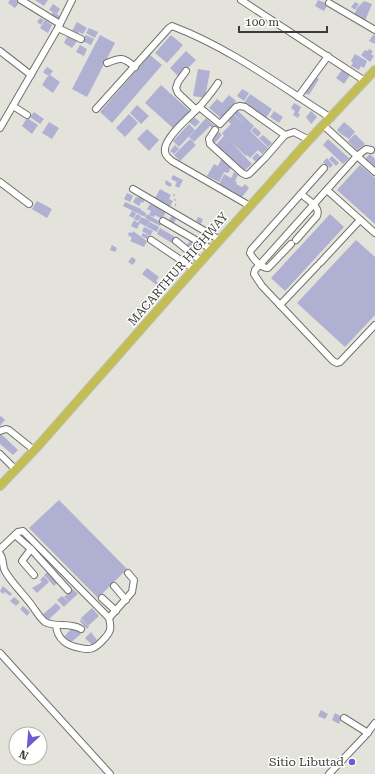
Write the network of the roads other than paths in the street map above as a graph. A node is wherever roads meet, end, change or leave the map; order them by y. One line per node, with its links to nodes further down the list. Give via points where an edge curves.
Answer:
1 (21, 0): 5 (street)
2 (72, 0): 5 (street)
3 (241, 0): 9 (street)
4 (329, 2): 6 (street)
5 (59, 26): 7 (street); 14 (street)
6 (375, 30)
7 (81, 39)
8 (0, 51): 14 (street)
9 (328, 56): 15 (street); 17 (street)
10 (107, 63): 11 (street, via 123,58)
11 (135, 67): 17 (street, via 172,26 195,35 239,59); 20 (street)
12 (375, 70): 15 (highway, MACARTHUR HIGHWAY)
13 (186, 71): 19 (street, via 176,88 178,93)
14 (31, 75): 18 (street)
15 (366, 81): 22 (highway, MACARTHUR HIGHWAY)
16 (218, 83): 19 (street)
17 (298, 97): 22 (street)
18 (13, 106): 21 (street); 24 (street)
19 (198, 108): 25 (street); 38 (street, via 168,141 165,152 167,157)
20 (96, 109)
21 (27, 115)
22 (331, 118): 23 (highway, MACARTHUR HIGHWAY)
23 (324, 126): 27 (highway, MACARTHUR HIGHWAY); 29 (street)
24 (0, 128)
25 (217, 128): 26 (street, via 236,107 240,106); 26 (street, via 209,139 210,144 246,175)
26 (286, 136): 27 (street, via 294,132)
27 (309, 140): 38 (highway, MACARTHUR HIGHWAY)
28 (371, 150): 29 (street, via 366,149)
29 (357, 156): 31 (street); 34 (street)
30 (324, 168): 35 (street)
31 (375, 172)
32 (0, 182): 36 (street)
33 (133, 189): 43 (street)
34 (327, 190): 37 (street); 39 (street)
35 (301, 194): 37 (street); 47 (street, via 251,250 250,255)
36 (29, 204)
37 (314, 205): 47 (street); 47 (street, via 318,210 317,216 294,242 268,268)
38 (250, 206): 43 (highway, MACARTHUR HIGHWAY)
39 (360, 220): 41 (street); 49 (street)
40 (162, 221): 45 (street)
41 (375, 233)
42 (151, 240): 48 (street)
43 (220, 240): 45 (highway, MACARTHUR HIGHWAY)
44 (176, 241): 46 (street)
45 (211, 249): 46 (highway, MACARTHUR HIGHWAY)
46 (201, 261): 48 (highway, MACARTHUR HIGHWAY)
47 (260, 264): 49 (street, via 254,272 256,278)
48 (194, 269): 52 (highway, MACARTHUR HIGHWAY)
49 (280, 305): 50 (street, via 336,363 340,362)
50 (375, 325)
51 (0, 431): 52 (street, via 10,430)
52 (34, 450): 54 (highway, MACARTHUR HIGHWAY)
53 (0, 454): 54 (street)
54 (16, 470): 55 (highway, MACARTHUR HIGHWAY)
55 (0, 486)
56 (15, 535): 57 (street); 58 (street); 67 (street, via 21,531 28,535)
57 (0, 549)
58 (31, 549): 61 (street, via 22,562); 63 (street)
59 (0, 554): 68 (street, via 6,573 39,615 46,622)
60 (128, 572): 65 (street, via 134,584)
61 (34, 575)
62 (114, 586): 65 (street)
63 (68, 590)
64 (102, 598): 66 (street)
65 (126, 600): 66 (street)
66 (116, 611): 67 (street)
67 (109, 618): 68 (street, via 109,632 94,648 87,650 67,645 57,632)
68 (56, 625): 69 (street, via 71,625)
69 (81, 629)
70 (0, 653): 74 (street)
71 (344, 718): 73 (street)
72 (375, 723): 73 (street)
73 (368, 733): 75 (street)
74 (110, 774)
75 (329, 774)

